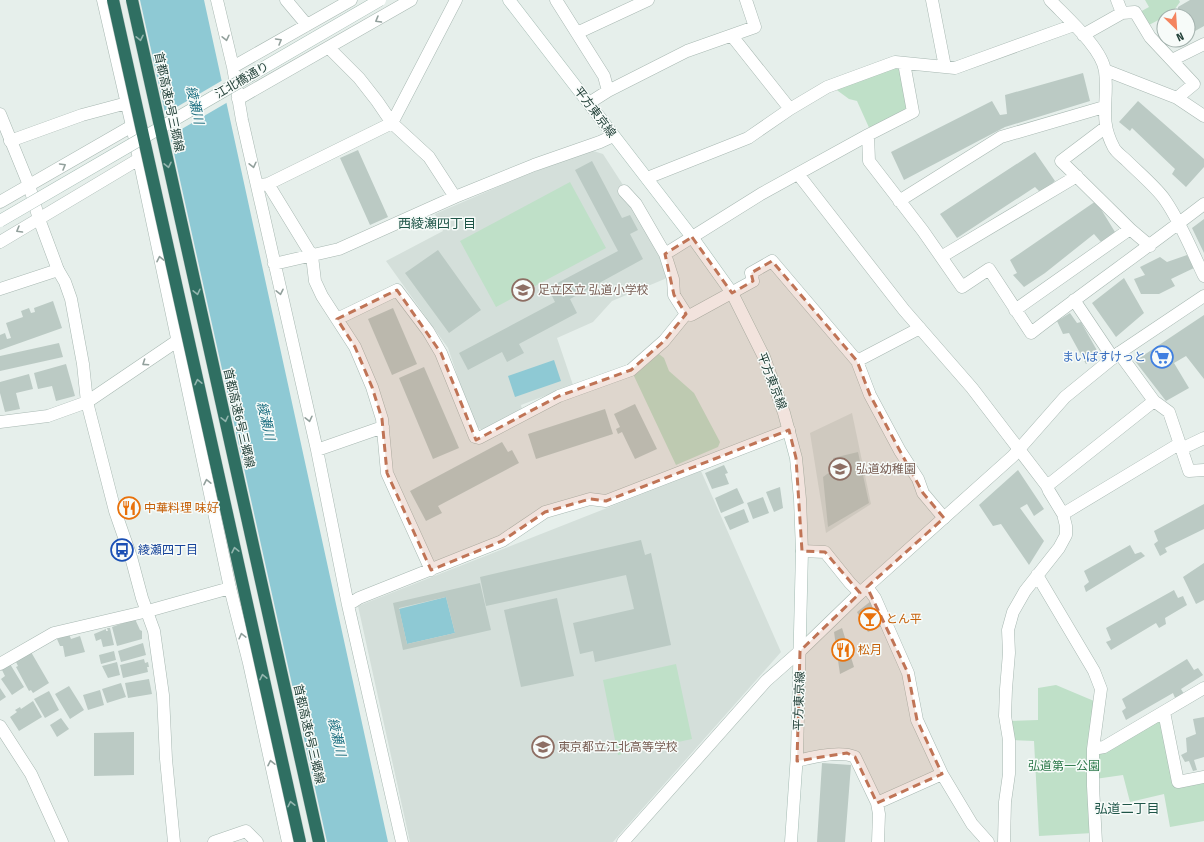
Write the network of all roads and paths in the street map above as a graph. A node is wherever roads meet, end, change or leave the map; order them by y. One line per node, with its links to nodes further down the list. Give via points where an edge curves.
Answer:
1 (103, 0): 35 (street)
2 (113, 0): 117 (highway, one-way to 2, bridge)
3 (132, 0): 118 (highway, 首都高速6号三郷線, one-way to 118, bridge)
4 (217, 0): 28 (street, one-way to 28)
5 (286, 0): 18 (street)
6 (351, 0): 18 (street)
7 (380, 0): 59 (street, 江北橋通り, bridge)
8 (411, 0): 24 (street, one-way to 24)
9 (456, 0): 41 (street)
10 (509, 0): 36 (street, 平方東京線)
11 (556, 0): 20 (street)
12 (648, 0): 20 (street)
13 (746, 0): 22 (street, via 756,27)
14 (932, 0): 29 (street)
15 (1050, 0): 19 (street)
16 (1117, 0): 17 (street)
17 (1122, 13): 21 (street); 26 (street, via 1135,12 1150,37)
18 (307, 25): 25 (street, one-way to 18)
19 (1074, 25): 21 (street); 29 (street, via 955,68)
20 (577, 33): 32 (street, via 604,76)
21 (1083, 35): 30 (street, via 1101,57)
22 (732, 36): 32 (street, via 687,51); 38 (street)
23 (1204, 44): 26 (street)
24 (329, 48): 31 (street); 41 (street, via 359,78)
25 (252, 57): 28 (street); 31 (street, via 247,62 248,75 252,81)
26 (1172, 60): 33 (street, via 1194,84)
27 (904, 63): 29 (street); 38 (street, via 895,62 827,87); 44 (street, via 912,112)
28 (232, 67): 34 (street)
29 (945, 67)
30 (1105, 70): 33 (street); 37 (street)
31 (266, 83): 34 (street)
32 (608, 92): 36 (street)
33 (1177, 98): 40 (street)
34 (238, 99): 52 (street, one-way to 52)
35 (127, 103): 42 (street); 46 (street, via 57,123 44,130)
36 (589, 103): 45 (street, 平方東京線)
37 (1104, 106): 43 (street); 55 (street, via 1001,137)
38 (790, 109): 50 (street, via 748,138)
39 (0, 114): 46 (street)
40 (1204, 116)
41 (392, 123): 52 (street); 54 (street, via 429,157)
42 (132, 126): 47 (street); 51 (street, one-way to 42)
43 (1106, 127): 49 (street, via 1061,161); 60 (street, via 1115,149 1165,199)
44 (868, 135): 48 (street); 55 (street, via 868,161)
45 (613, 136): 50 (street, 平方東京線); 54 (street)
46 (6, 138): 51 (street)
47 (139, 159): 58 (street); 79 (street, one-way to 47)
48 (798, 174): 62 (street); 78 (street)
49 (1077, 176): 61 (street); 67 (street)
50 (647, 178): 62 (street, 平方東京線)
51 (29, 185): 56 (street); 58 (street)
52 (263, 185): 66 (street); 68 (street)
53 (624, 191): 65 (street, via 636,204)
54 (455, 197): 66 (street, via 339,250)
55 (899, 201): 67 (street)
56 (0, 202)
57 (1204, 204): 60 (street)
58 (39, 219): 63 (street, one-way to 63); 69 (street)
59 (0, 221)
60 (1179, 224): 64 (street); 70 (street)
61 (1130, 229): 64 (street); 75 (street)
62 (692, 237): 65 (street); 72 (street, 平方東京線)
63 (0, 242)
64 (1150, 246): 74 (street)
65 (665, 254): 76 (street, via 673,279 674,295)
66 (312, 256): 68 (street); 77 (street, via 315,281)
67 (941, 257): 75 (street, via 962,287 989,269)
68 (274, 264): 90 (street, one-way to 90)
69 (58, 270): 71 (street); 83 (street, via 71,299)
70 (1204, 276)
71 (0, 289)
72 (732, 293): 76 (street, via 691,314); 81 (street, via 753,281 751,273 772,262); 86 (street, 平方東京線, via 764,357)
73 (1204, 296): 80 (street)
74 (1074, 300): 75 (street, via 1031,333); 80 (street)
75 (1015, 310)
76 (686, 314): 77 (street, via 664,341 631,370 559,396 479,438 475,437 441,352 398,290)
77 (337, 319): 85 (street, via 355,347 372,387)
78 (920, 328): 81 (street); 89 (street)
79 (177, 341): 83 (street, one-way to 83); 98 (street, one-way to 79)
80 (1116, 356): 82 (street); 89 (street, via 1065,397)
81 (857, 360): 94 (street, via 870,395 918,479 923,493)
82 (1154, 401): 88 (street, via 1169,412); 92 (street)
83 (87, 402): 84 (street, via 48,416); 101 (street, via 115,511)
84 (0, 422)
85 (383, 427): 90 (street); 96 (street, via 387,473)
86 (789, 430): 95 (street, 平方東京線, via 796,458); 96 (street, via 606,501 590,499 545,512 502,542)
87 (1204, 438): 88 (street)
88 (1180, 446): 91 (street, via 1190,471); 93 (street)
89 (1020, 449): 92 (street); 94 (street)
90 (316, 450): 100 (street)
91 (1204, 470)
92 (1047, 486): 93 (street)
93 (1063, 514): 97 (street, via 1066,535)
94 (944, 518): 99 (street)
95 (802, 551): 99 (street, via 825,552 850,584); 102 (street, 平方東京線)
96 (431, 570): 100 (street, via 359,598)
97 (1037, 575): 107 (street, via 1094,671 1101,689); 124 (street, via 1013,612 1008,630 1005,716 1009,740 1009,774)
98 (230, 588): 101 (street); 116 (street, one-way to 98)
99 (863, 590): 102 (street); 109 (street, via 874,598 908,673 918,720)
100 (348, 605): 119 (street)
101 (148, 612): 103 (street, via 54,633); 113 (street, via 154,631 163,696)
102 (800, 651): 108 (street, 平方東京線); 120 (street, via 766,681)
103 (0, 664)
104 (1204, 688): 105 (street)
105 (1164, 712): 107 (street, via 1104,747); 110 (street, via 1178,782)
106 (0, 726): 112 (street, via 31,774)
107 (1093, 749): 125 (street)
108 (797, 761): 111 (street, via 847,753 855,756); 121 (street, 平方東京線)
109 (942, 774): 111 (street); 123 (street, via 972,824)
110 (1204, 777)
111 (877, 803): 122 (street)
112 (62, 842)
113 (174, 842)
114 (214, 842): 115 (street, via 246,831)
115 (257, 842)
116 (288, 842)
117 (300, 842)
118 (319, 842)
119 (402, 842)
120 (623, 842)
121 (791, 842)
122 (878, 842)
123 (988, 842)
124 (1004, 842)
125 (1096, 842)

